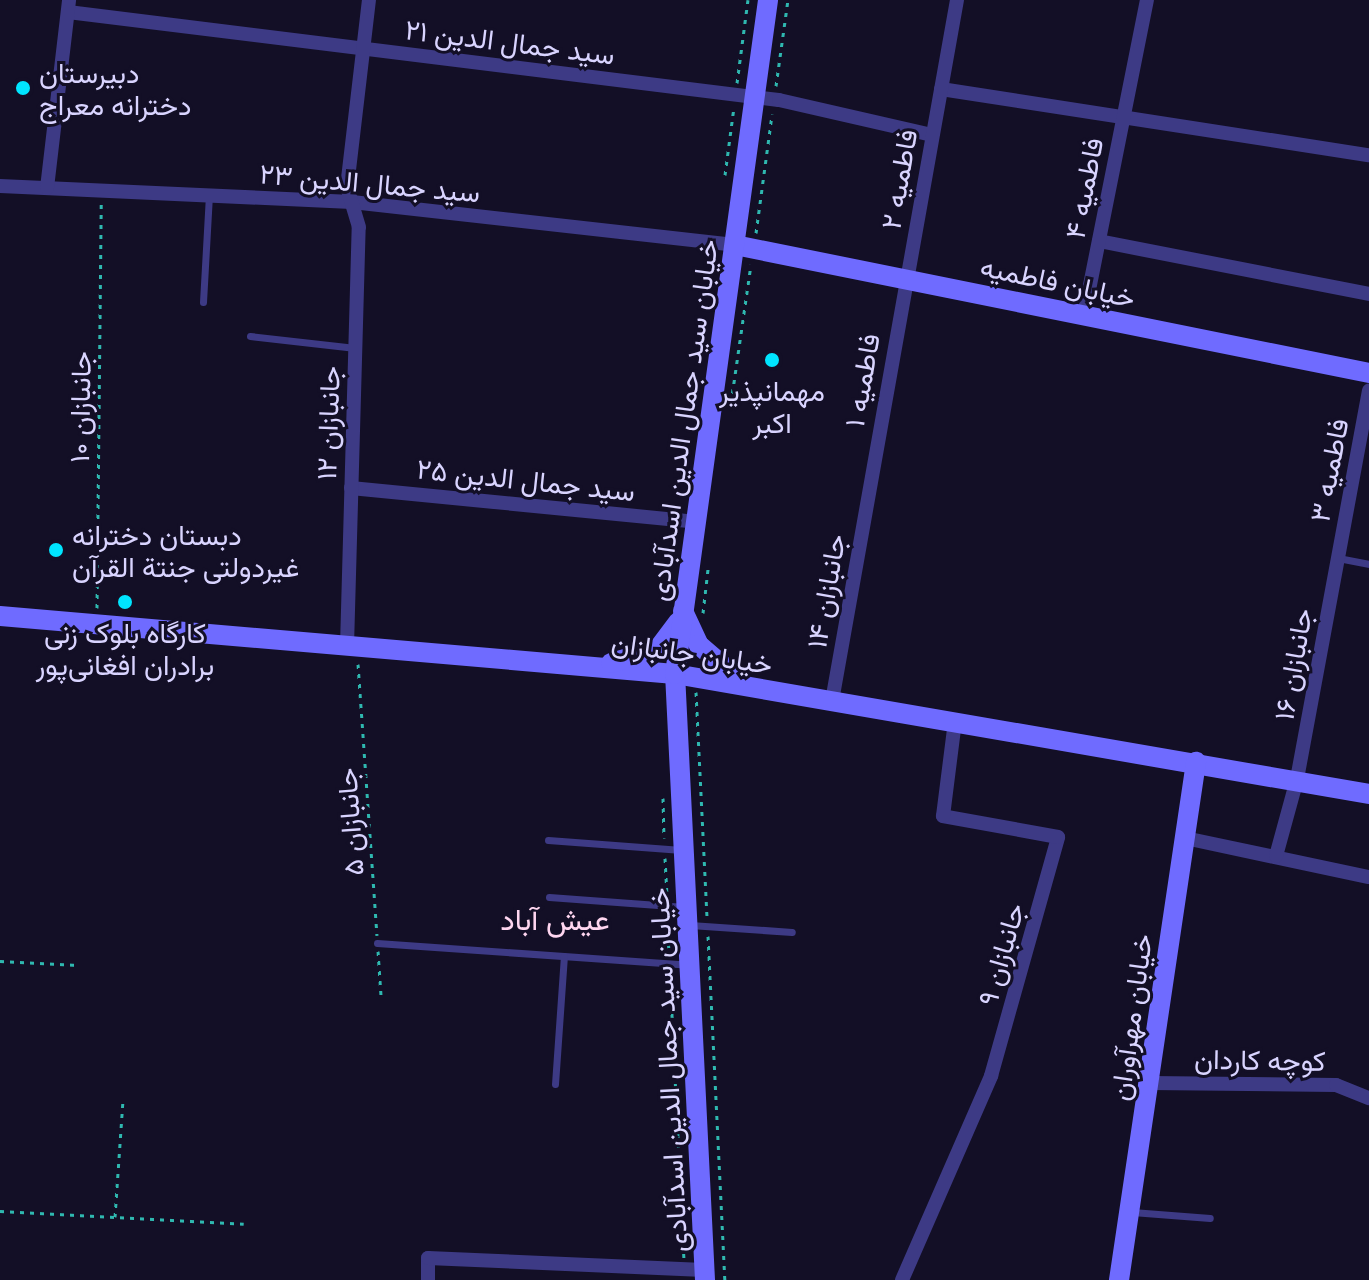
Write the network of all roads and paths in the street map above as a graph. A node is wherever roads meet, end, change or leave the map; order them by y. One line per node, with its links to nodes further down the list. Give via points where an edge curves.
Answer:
1 (369, 0): 7 (street, جانبازان ۱۲)
2 (768, 0): 9 (main road, خیابان سید جمال الدین اسدآبادی)
3 (788, 0): 9 (path)
4 (957, 0): 8 (street, فاطمیه ۲)
5 (1147, 0): 10 (street, فاطمیه ۴)
6 (68, 6): 7 (street, سید جمال الدین ۲۱); 14 (street)
7 (363, 49): 9 (street, سید جمال الدین ۲۱); 17 (street, جانبازان ۱۲, via 347,187)
8 (941, 89): 10 (street); 11 (street, فاطمیه ۲)
9 (764, 99): 11 (street, سید جمال الدین ۲۱); 19 (main road, خیابان سید جمال الدین اسدآبادی); 19 (path)
10 (1123, 117): 12 (street); 18 (street, فاطمیه ۴)
11 (932, 135): 20 (street, فاطمیه ۲)
12 (1369, 155)
13 (0, 186): 14 (street, سید جمال الدین ۲۳)
14 (47, 188): 15 (street, سید جمال الدین ۲۳)
15 (101, 191): 16 (street, سید جمال الدین ۲۳); 37 (path, جانبازان ۱۰)
16 (209, 196): 17 (street, سید جمال الدین ۲۳); 22 (lane)
17 (352, 202): 19 (street, سید جمال الدین ۲۳); 25 (street, جانبازان ۱۲, via 359,227)
18 (1099, 241): 21 (street); 23 (street, فاطمیه ۴)
19 (744, 247): 20 (main road, خیابان فاطمیه); 28 (path); 31 (main road, خیابان سید جمال الدین اسدآبادی)
20 (905, 279): 23 (main road, خیابان فاطمیه); 30 (street, فاطمیه ۱)
21 (1369, 294)
22 (203, 302)
23 (1084, 315): 26 (main road, خیابان فاطمیه)
24 (250, 336): 25 (lane)
25 (355, 348): 29 (street, جانبازان ۱۲)
26 (1369, 373)
27 (1369, 391): 33 (street, فاطمیه ۳)
28 (729, 417)
29 (351, 488): 31 (street, سید جمال الدین ۲۵); 38 (street, جانبازان ۱۲)
30 (868, 489): 42 (street, جانبازان ۱۴)
31 (696, 522): 35 (main road, خیابان سید جمال الدین اسدآبادی)
32 (710, 554): 35 (path)
33 (1338, 558): 34 (lane); 45 (street, جانبازان ۱۶)
34 (1369, 564)
35 (693, 613): 39 (main road, via 658,649); 40 (main road, خیابان سید جمال الدین اسدآبادی); 41 (main road, via 699,645 725,672)
36 (0, 616): 37 (main road, خیابان جانبازان)
37 (97, 624): 38 (main road, خیابان جانبازان)
38 (352, 646): 39 (main road, خیابان جانبازان); 55 (path, جانبازان ۵)
39 (597, 667): 40 (main road, خیابان جانبازان)
40 (685, 676): 41 (main road, خیابان جانبازان); 49 (main road, خیابان سید جمال الدین اسدآبادی); 53 (path)
41 (748, 686): 42 (main road, خیابان جانبازان)
42 (832, 701): 43 (main road, خیابان جانبازان)
43 (955, 721): 44 (main road, خیابان جانبازان); 73 (street, جانبازان ۹, via 943,816 1058,837 991,1076)
44 (1196, 762): 45 (main road, خیابان جانبازان); 47 (main road, خیابان مهرآوران)
45 (1297, 779): 46 (main road, خیابان جانبازان); 50 (street, جانبازان ۱۶)
46 (1369, 794)
47 (1185, 838): 50 (street); 61 (main road, خیابان مهرآوران)
48 (548, 840): 49 (lane)
49 (684, 850): 53 (main road, خیابان سید جمال الدین اسدآبادی)
50 (1276, 856): 51 (street)
51 (1369, 877)
52 (549, 897): 53 (lane)
53 (694, 919): 54 (lane); 59 (main road, خیابان سید جمال الدین اسدآبادی); 72 (path)
54 (792, 932)
55 (377, 943): 56 (lane); 60 (path, جانبازان ۵)
56 (564, 956): 59 (lane); 62 (lane)
57 (0, 961): 58 (path)
58 (78, 965)
59 (690, 965): 70 (main road, خیابان سید جمال الدین اسدآبادی)
60 (381, 995)
61 (1149, 1083): 63 (street, کوچه کاردان, via 1336,1085); 66 (main road, خیابان مهرآوران)
62 (555, 1084)
63 (1369, 1098)
64 (123, 1101): 67 (path)
65 (0, 1211): 67 (path)
66 (1130, 1211): 68 (lane); 74 (main road, خیابان مهرآوران)
67 (115, 1217): 69 (path)
68 (1210, 1218)
69 (244, 1224)
70 (704, 1275): 71 (street, via 428,1258)
71 (428, 1280)
72 (725, 1280)
73 (902, 1280)
74 (1119, 1280)

